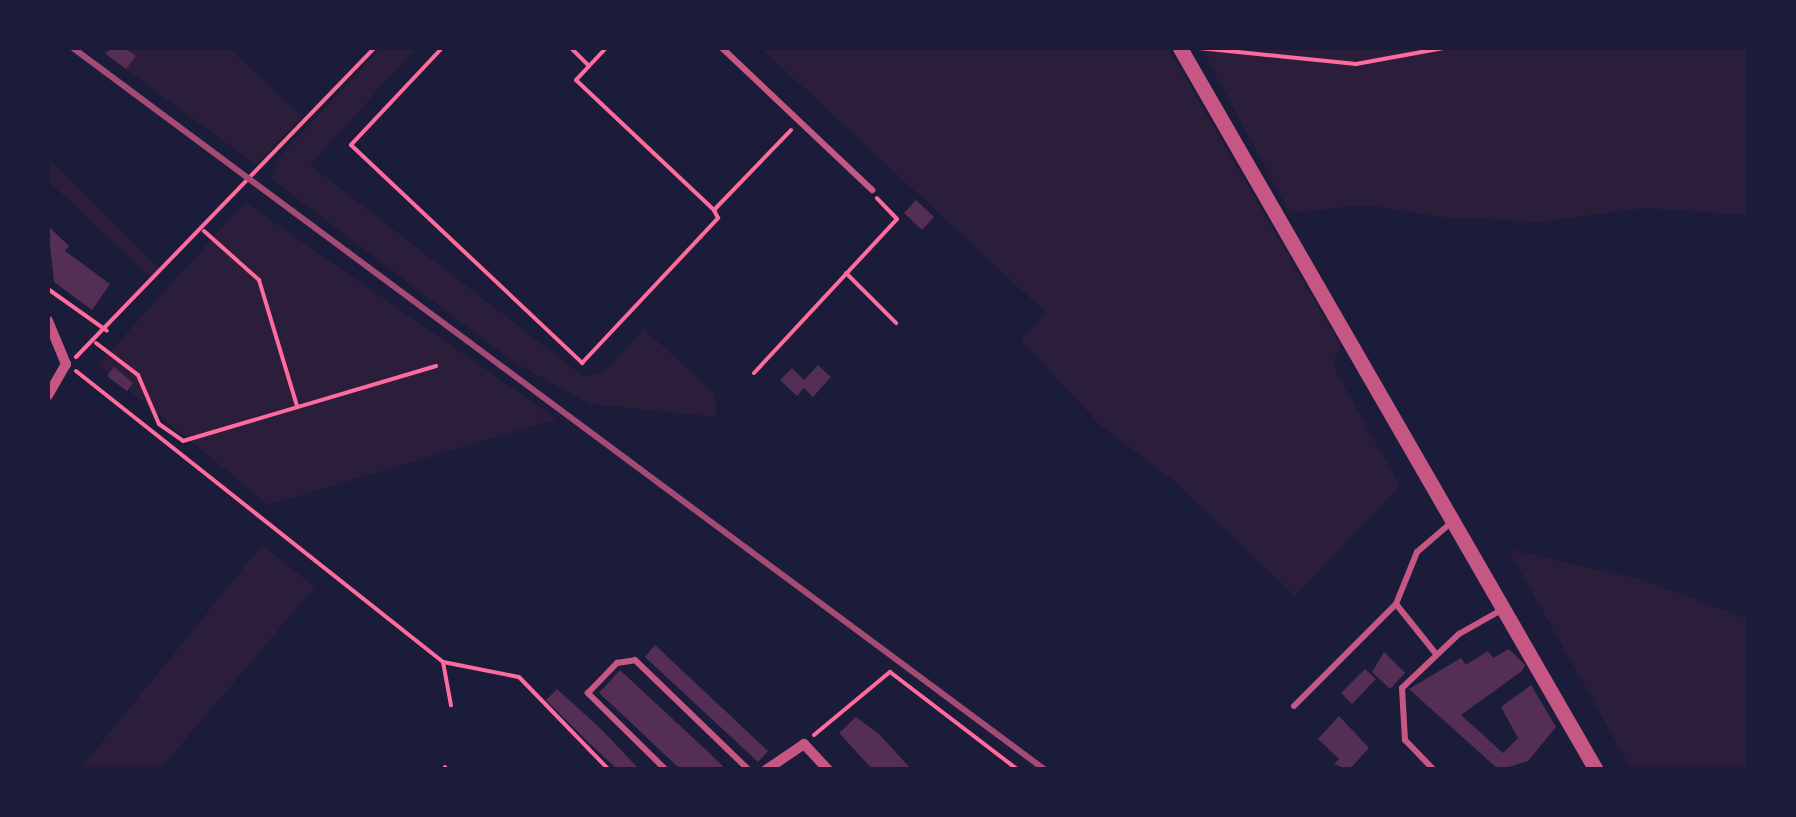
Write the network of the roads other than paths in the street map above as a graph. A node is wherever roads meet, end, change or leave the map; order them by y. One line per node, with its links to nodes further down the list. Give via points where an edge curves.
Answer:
1 (722, 48): 3 (lane)
2 (1180, 48): 6 (street)
3 (872, 190)
4 (48, 321): 5 (street, via 66,364)
5 (48, 395)
6 (1452, 522): 7 (lane, via 1416,552); 8 (street)
7 (1396, 604): 9 (lane); 10 (lane)
8 (1503, 608): 9 (lane); 16 (street)
9 (1436, 654): 15 (lane, via 1402,688 1399,714 1405,740)
10 (1294, 706)
11 (666, 770): 12 (lane, via 588,693 617,663 635,660)
12 (749, 770)
13 (766, 770): 14 (street, via 804,744)
14 (828, 770)
15 (1434, 770)
16 (1596, 770)

